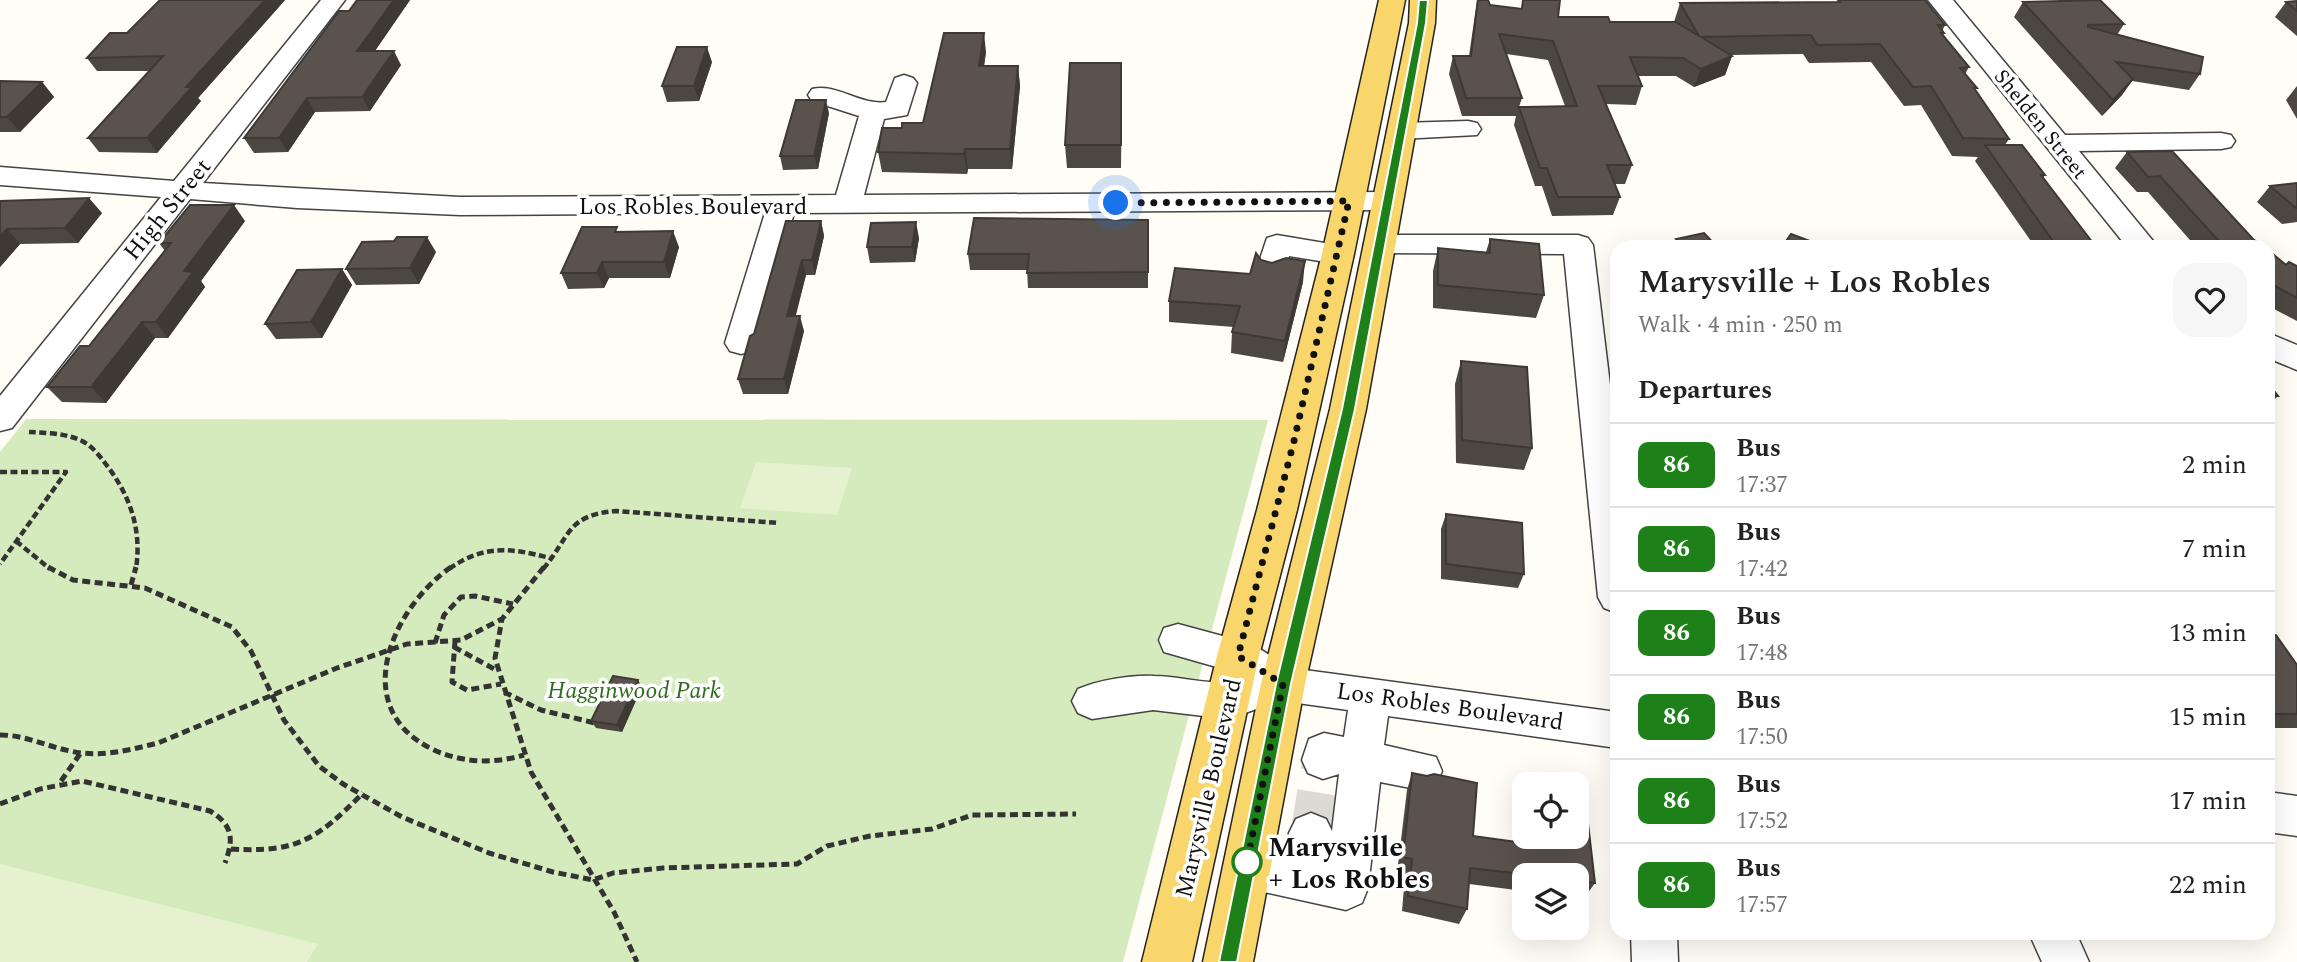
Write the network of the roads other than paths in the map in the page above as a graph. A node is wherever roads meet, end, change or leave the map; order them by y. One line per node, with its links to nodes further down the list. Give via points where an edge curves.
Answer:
1 (333, 0): 13 (street, High Street)
2 (1392, 0): 14 (main road, Marysville Boulevard)
3 (1423, 0): 9 (main road, Marysville Boulevard)
4 (1940, 0): 11 (street, Shelden Street)
5 (904, 83): 7 (street, via 898,110)
6 (821, 95): 7 (street)
7 (873, 112): 17 (street)
8 (1468, 129): 9 (street)
9 (1400, 131): 15 (main road, Marysville Boulevard)
10 (2221, 141): 11 (street)
11 (2057, 143): 19 (street, Shelden Street)
12 (0, 176): 13 (street, Los Robles Boulevard)
13 (182, 190): 16 (street, Los Robles Boulevard, via 460,206); 26 (street, High Street)
14 (1349, 201): 15 (street, Los Robles Boulevard); 17 (street, Los Robles Boulevard, via 1143,194); 21 (main road, Marysville Boulevard)
15 (1388, 201): 20 (main road, Marysville Boulevard)
16 (782, 205): 17 (street, Los Robles Boulevard); 23 (street)
17 (847, 205)
18 (1499, 233): 20 (street)
19 (2137, 240)
20 (1379, 241): 27 (street, via 1578,245); 30 (main road, Marysville Boulevard, via 1348,409)
21 (1338, 254): 22 (street, via 1277,245); 29 (main road, Marysville Boulevard)
22 (1271, 271)
23 (741, 343)
24 (2275, 348): 25 (street)
25 (2297, 359)
26 (9, 425)
27 (1610, 534)
28 (1178, 640): 29 (street)
29 (1238, 656): 30 (street); 33 (main road, Marysville Boulevard)
30 (1283, 684): 31 (street, Los Robles Boulevard); 33 (street); 40 (main road, Marysville Boulevard)
31 (1370, 695): 34 (street, Los Robles Boulevard); 35 (street)
32 (1092, 701): 33 (street, via 1153,693)
33 (1229, 701): 44 (main road, Marysville Boulevard)
34 (1610, 729)
35 (1343, 760): 36 (street); 41 (street, via 1346,888)
36 (1421, 771)
37 (2275, 813): 38 (street)
38 (2297, 816)
39 (1311, 833): 41 (street)
40 (1246, 867): 41 (street); 45 (main road, Marysville Boulevard)
41 (1304, 880)
42 (1654, 940): 46 (street)
43 (2055, 940): 47 (street)
44 (1167, 962)
45 (1228, 962)
46 (1655, 962)
47 (2066, 962)

